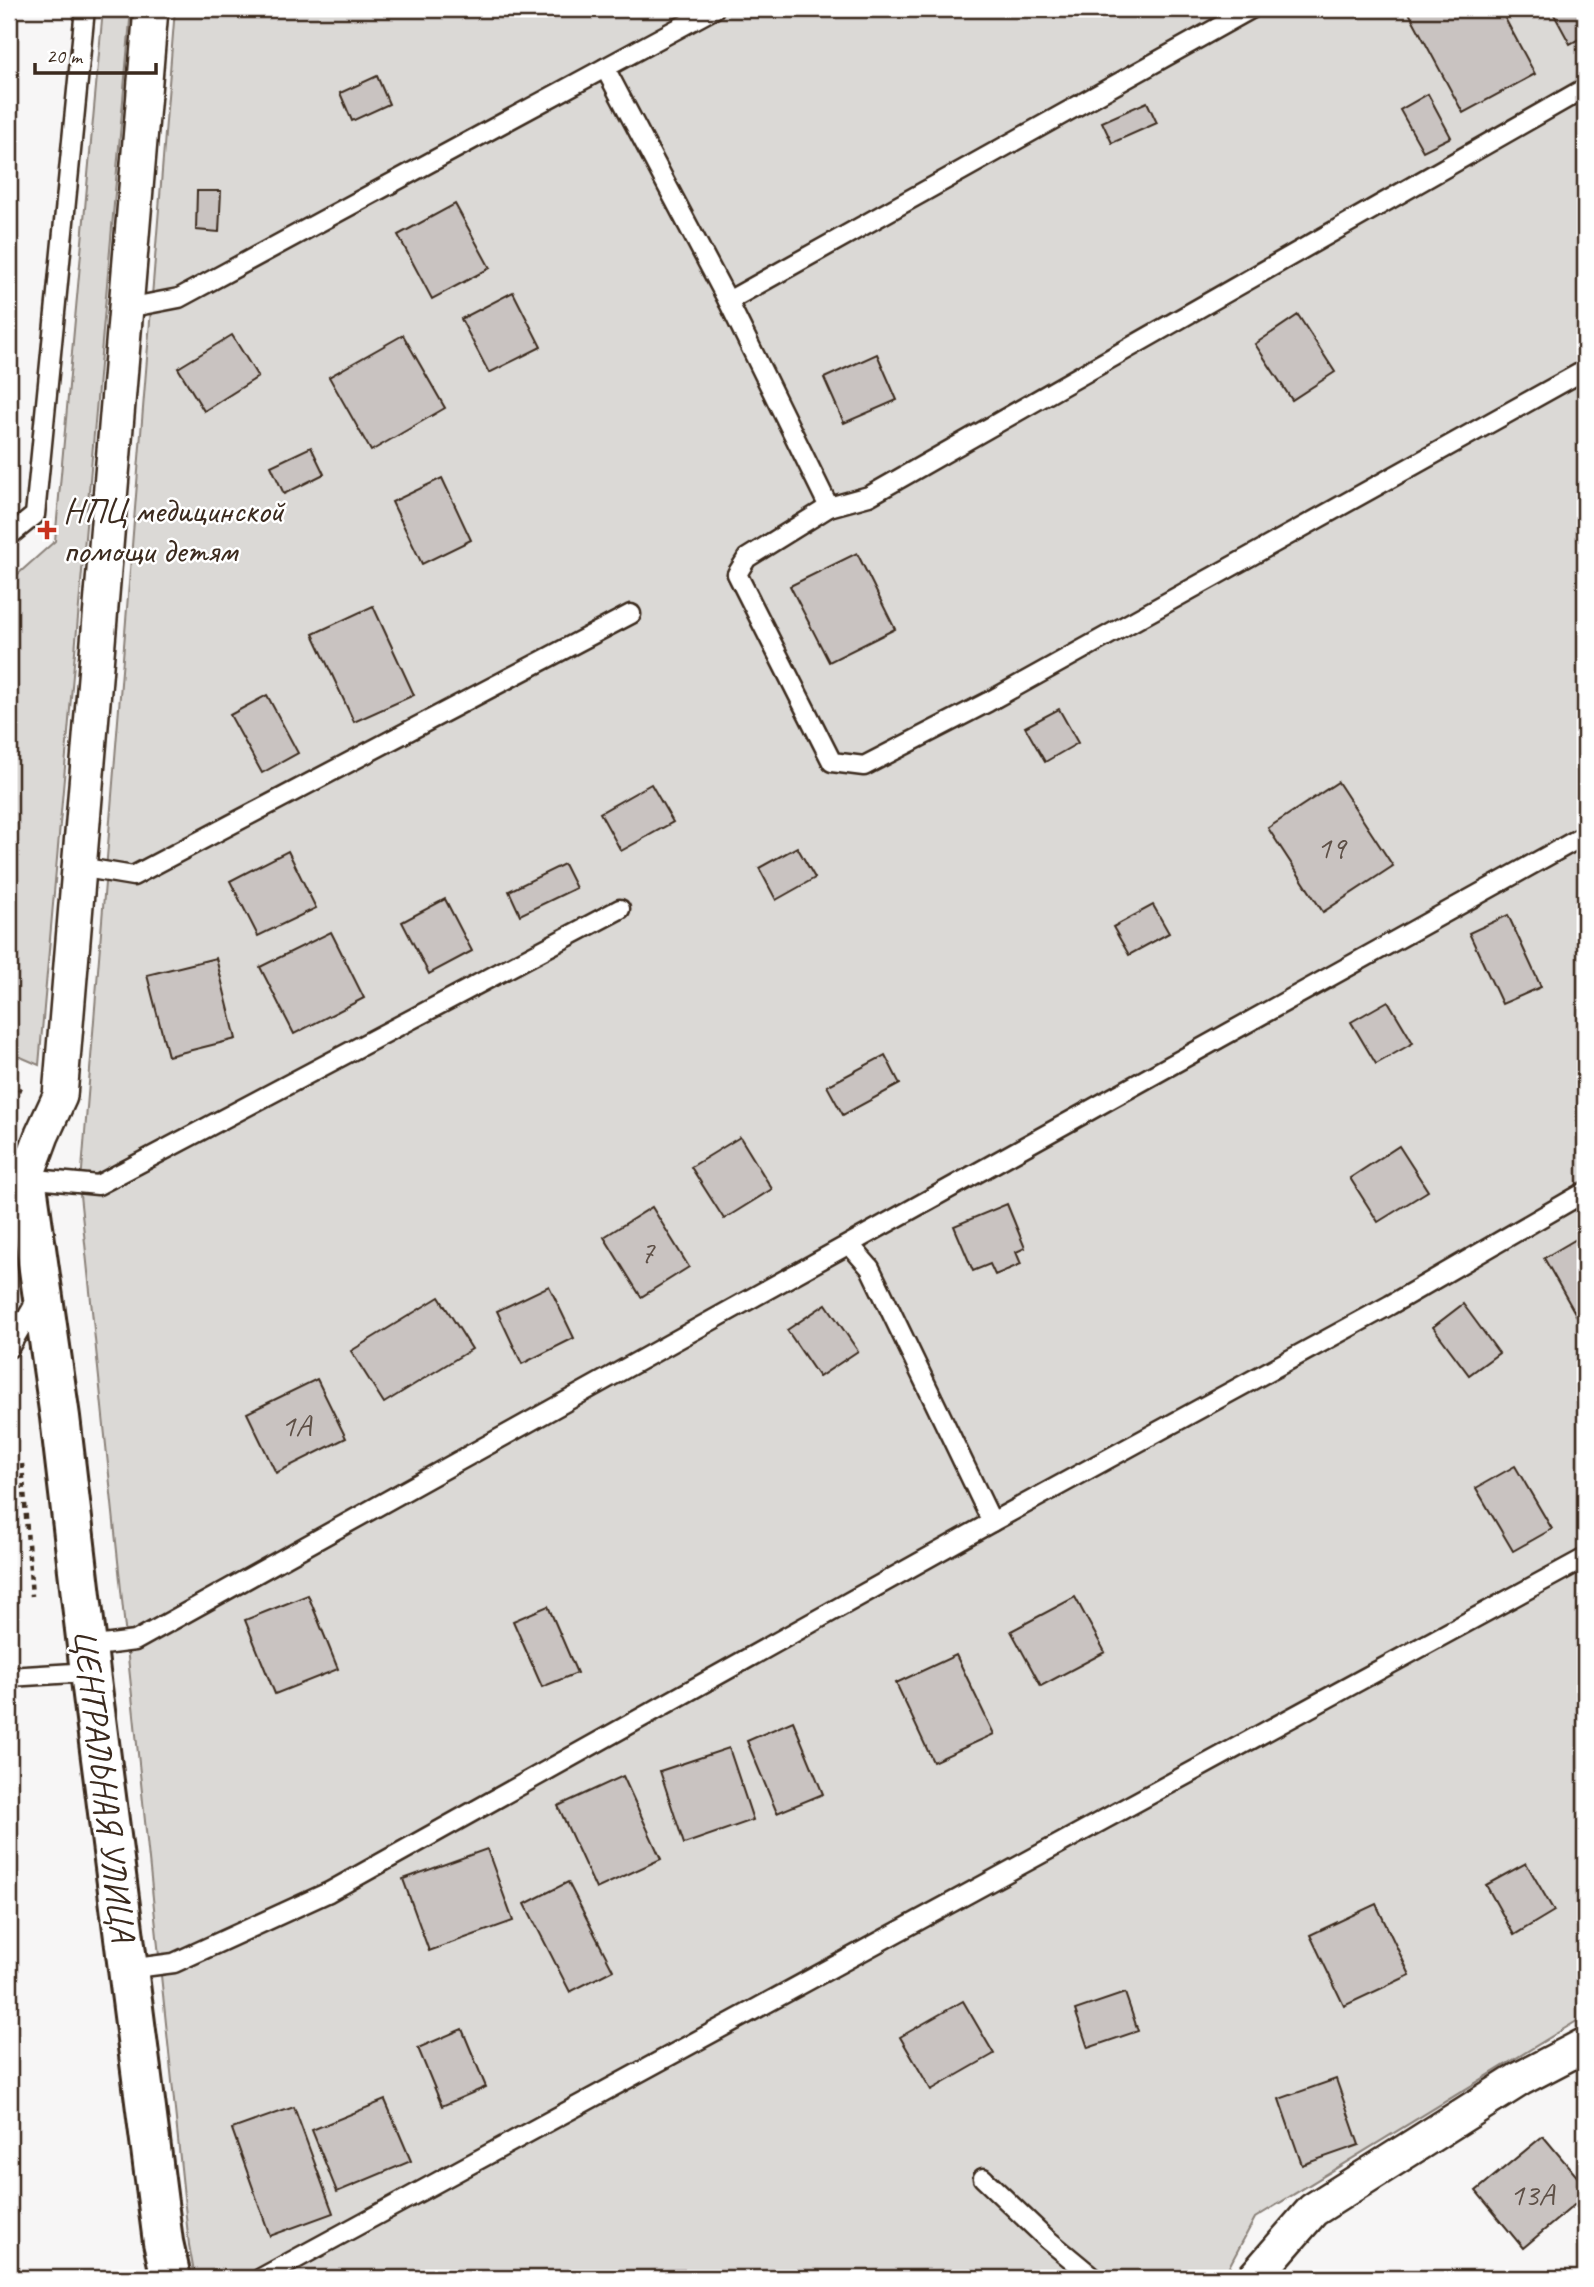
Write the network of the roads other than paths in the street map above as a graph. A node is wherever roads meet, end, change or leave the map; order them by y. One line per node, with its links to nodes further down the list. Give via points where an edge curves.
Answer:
1 (85, 9): 11 (lane, via 36,515)
2 (151, 9): 8 (street)
3 (714, 9): 5 (lane)
4 (1251, 9): 7 (lane)
5 (605, 68): 7 (lane); 8 (lane, via 179,298)
6 (1585, 88): 10 (lane, via 869,496)
7 (728, 301): 10 (lane)
8 (127, 308): 14 (street)
9 (1585, 370): 10 (lane, via 988,702 864,766 831,762 737,574 747,558)
10 (829, 507)
11 (9, 536)
12 (631, 614): 14 (lane, via 133,876)
13 (1585, 835): 18 (lane)
14 (79, 867): 16 (street, via 60,1096 42,1135)
15 (620, 909): 16 (lane, via 98,1185)
16 (17, 1172): 19 (street, ЦЕНТРАЛЬНАЯ УЛИЦА)
17 (1585, 1192): 21 (lane, via 1378,1312)
18 (850, 1245): 21 (lane, via 870,1268); 23 (lane, via 135,1642)
19 (43, 1291): 20 (lane); 23 (street, ЦЕНТРАЛЬНАЯ УЛИЦА)
20 (9, 1348)
21 (992, 1522): 25 (lane, via 329,1892 174,1963)
22 (1585, 1558): 29 (lane)
23 (88, 1659): 24 (lane); 25 (street, ЦЕНТРАЛЬНАЯ УЛИЦА)
24 (9, 1677)
25 (128, 1969): 28 (street, ЦЕНТРАЛЬНАЯ УЛИЦА)
26 (1585, 2045): 31 (street, via 1520,2079 1312,2210)
27 (983, 2178): 30 (lane)
28 (171, 2278)
29 (261, 2278)
30 (1094, 2278)
31 (1254, 2278)

